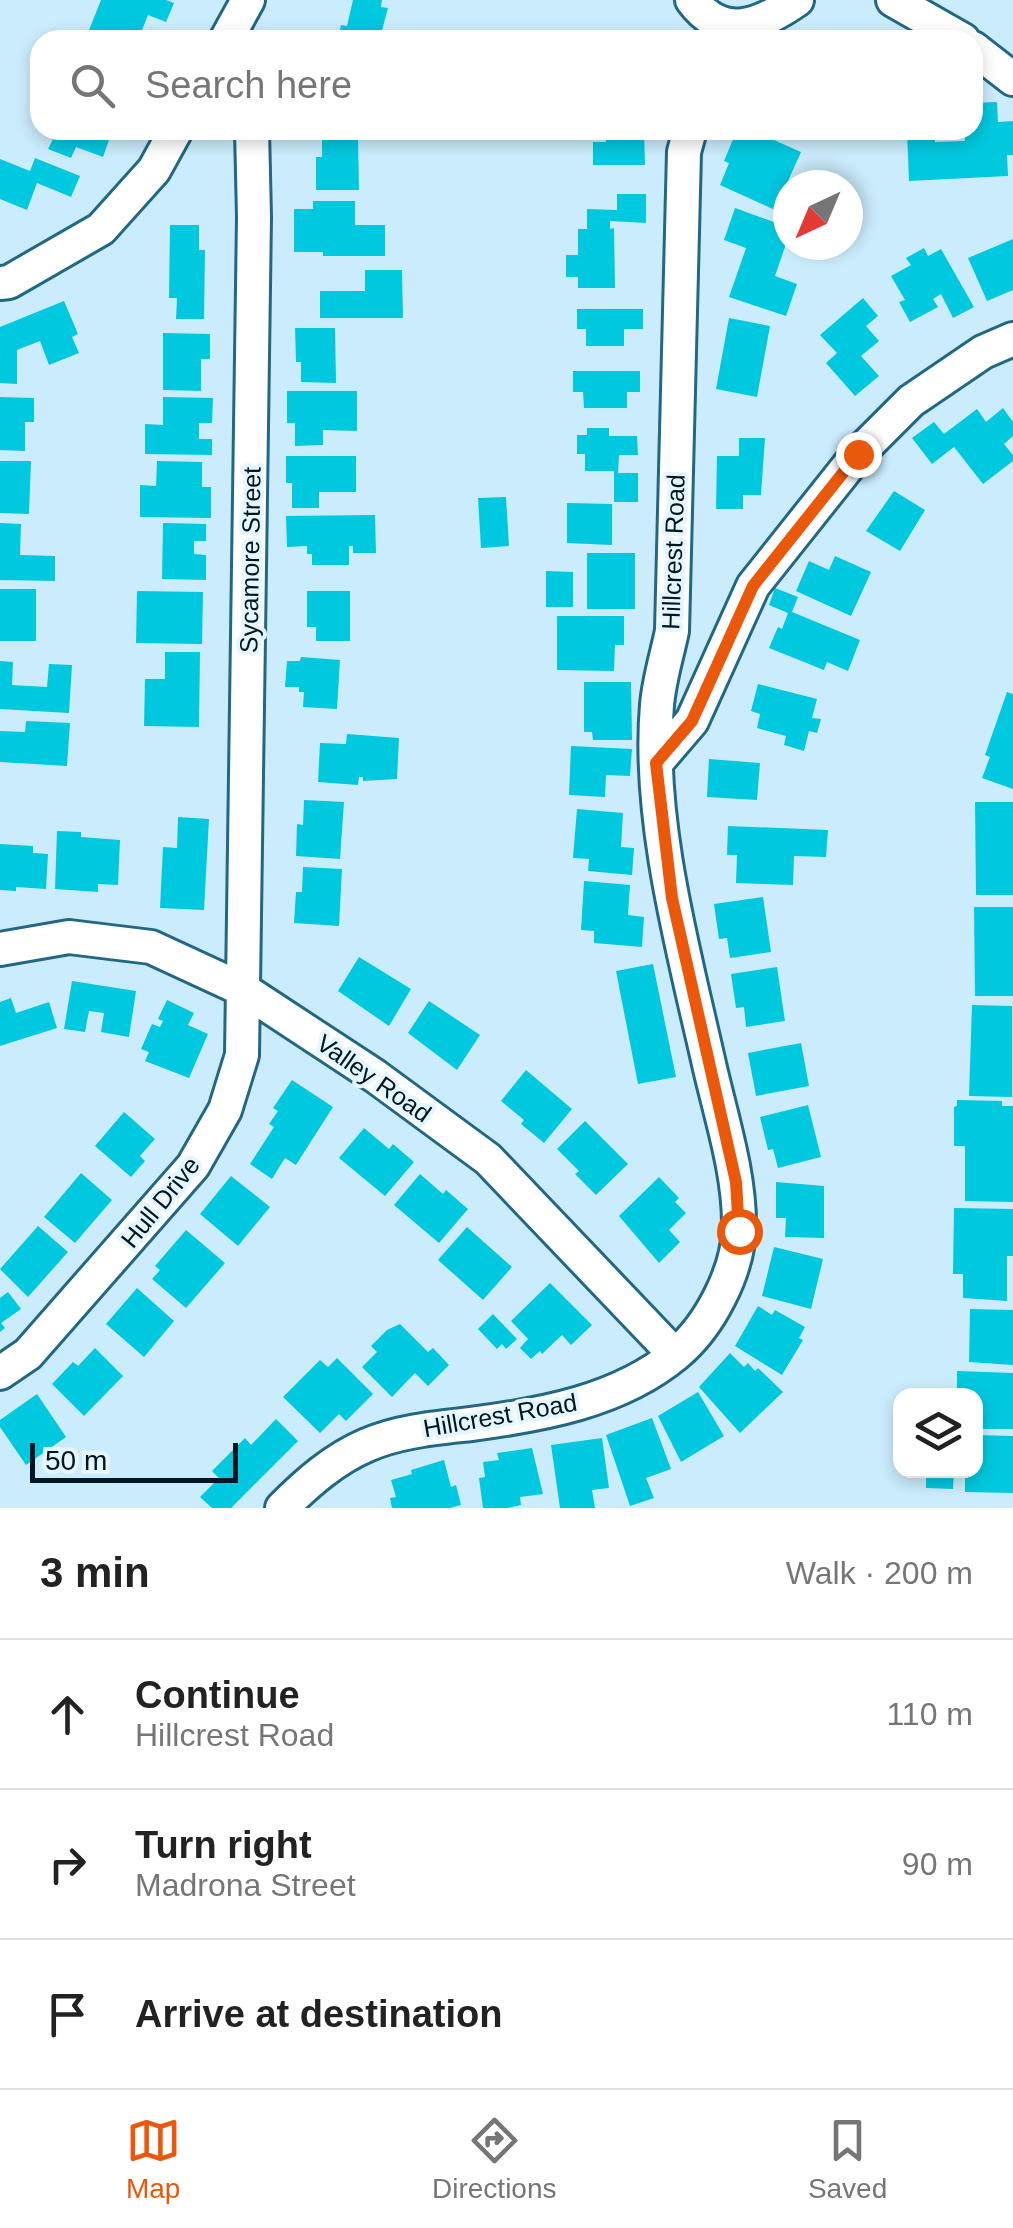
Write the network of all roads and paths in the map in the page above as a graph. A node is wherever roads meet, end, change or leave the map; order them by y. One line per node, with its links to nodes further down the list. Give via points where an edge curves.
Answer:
1 (250, 0): 5 (street); 6 (street)
2 (692, 0): 7 (street)
3 (797, 0): 8 (street, via 774,16)
4 (893, 0): 9 (street)
5 (232, 30)
6 (250, 30)
7 (716, 30)
8 (727, 30)
9 (946, 30)
10 (983, 56): 11 (street)
11 (1013, 79)
12 (170, 140): 15 (street, via 154,170 102,228)
13 (252, 140): 19 (street, Sycamore Street)
14 (687, 140): 17 (street, Hillcrest Road, via 672,631 657,702)
15 (0, 283)
16 (1013, 339): 17 (street, via 911,401 858,454 753,586 692,721)
17 (656, 763): 20 (street, Hillcrest Road, via 672,898 736,1182 739,1231 708,1322)
18 (0, 950): 19 (street, Valley Road, via 69,938 151,947)
19 (244, 990): 20 (street, Valley Road, via 488,1160); 21 (street, Hull Drive, via 242,1055 225,1110 193,1166 28,1354)
20 (675, 1356): 22 (street, Hillcrest Road, via 614,1393 367,1445 312,1478)
21 (0, 1374)
22 (282, 1508)

